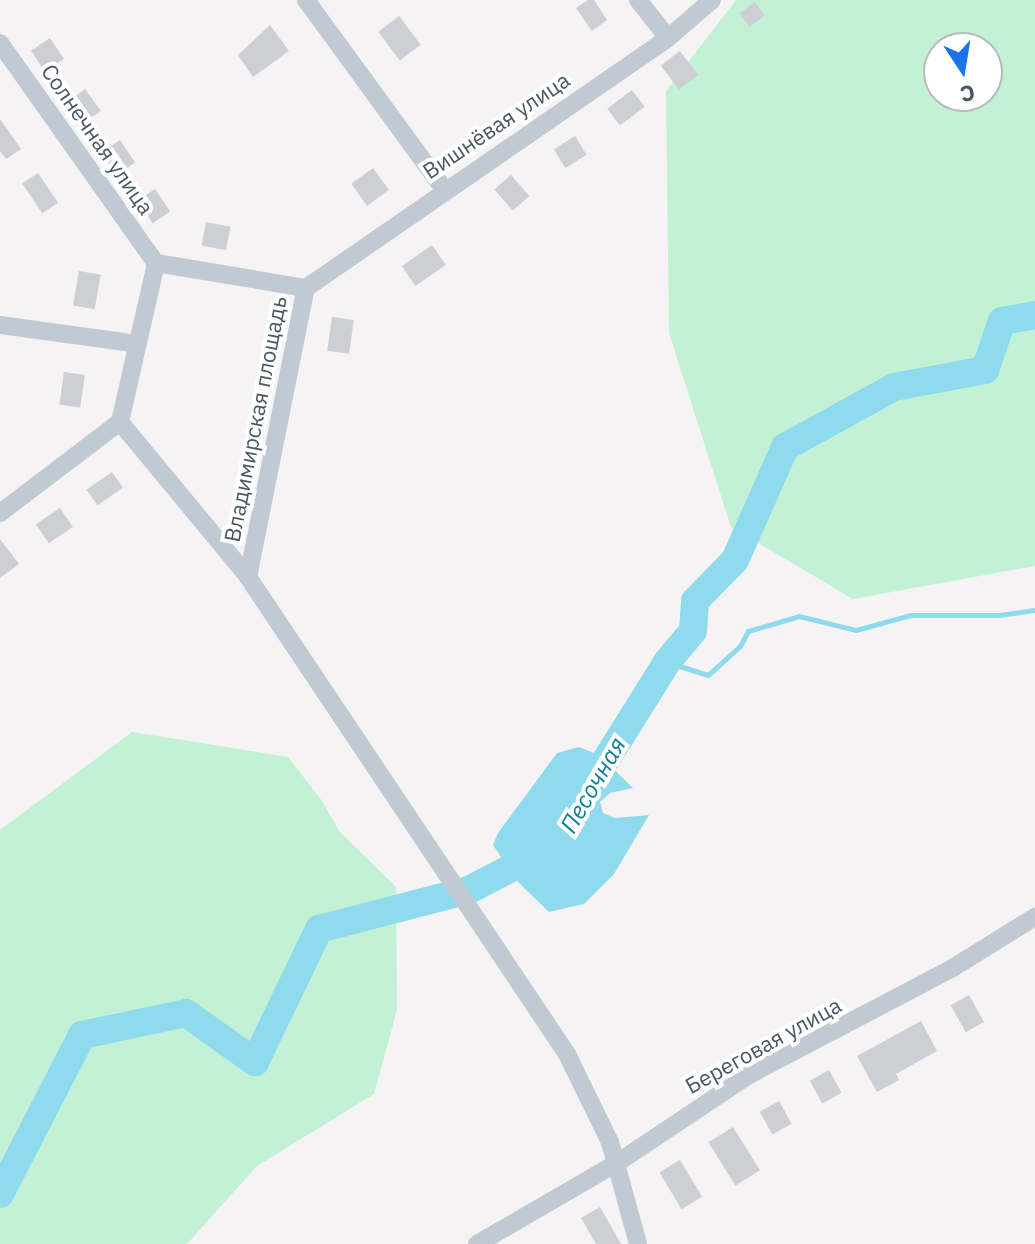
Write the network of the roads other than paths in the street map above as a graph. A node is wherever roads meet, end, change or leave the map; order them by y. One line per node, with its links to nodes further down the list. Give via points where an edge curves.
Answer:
1 (306, 0): 6 (street)
2 (638, 0): 4 (street)
3 (712, 0): 4 (street, Вишнёвая улица)
4 (668, 38): 6 (street, Вишнёвая улица)
5 (0, 43): 7 (street, Солнечная улица)
6 (444, 189): 8 (street, Вишнёвая улица)
7 (156, 263): 8 (street, Владимирская площадь); 10 (street)
8 (306, 288): 13 (street, Владимирская площадь)
9 (0, 325): 10 (street)
10 (138, 344): 11 (street)
11 (120, 422): 12 (street); 13 (street, Владимирская площадь)
12 (0, 513)
13 (248, 577): 15 (street, via 567,1054)
14 (1035, 917): 15 (street, Береговая улица, via 951,969 749,1075)
15 (617, 1163): 16 (street, Береговая улица); 17 (street)
16 (477, 1244)
17 (638, 1244)

